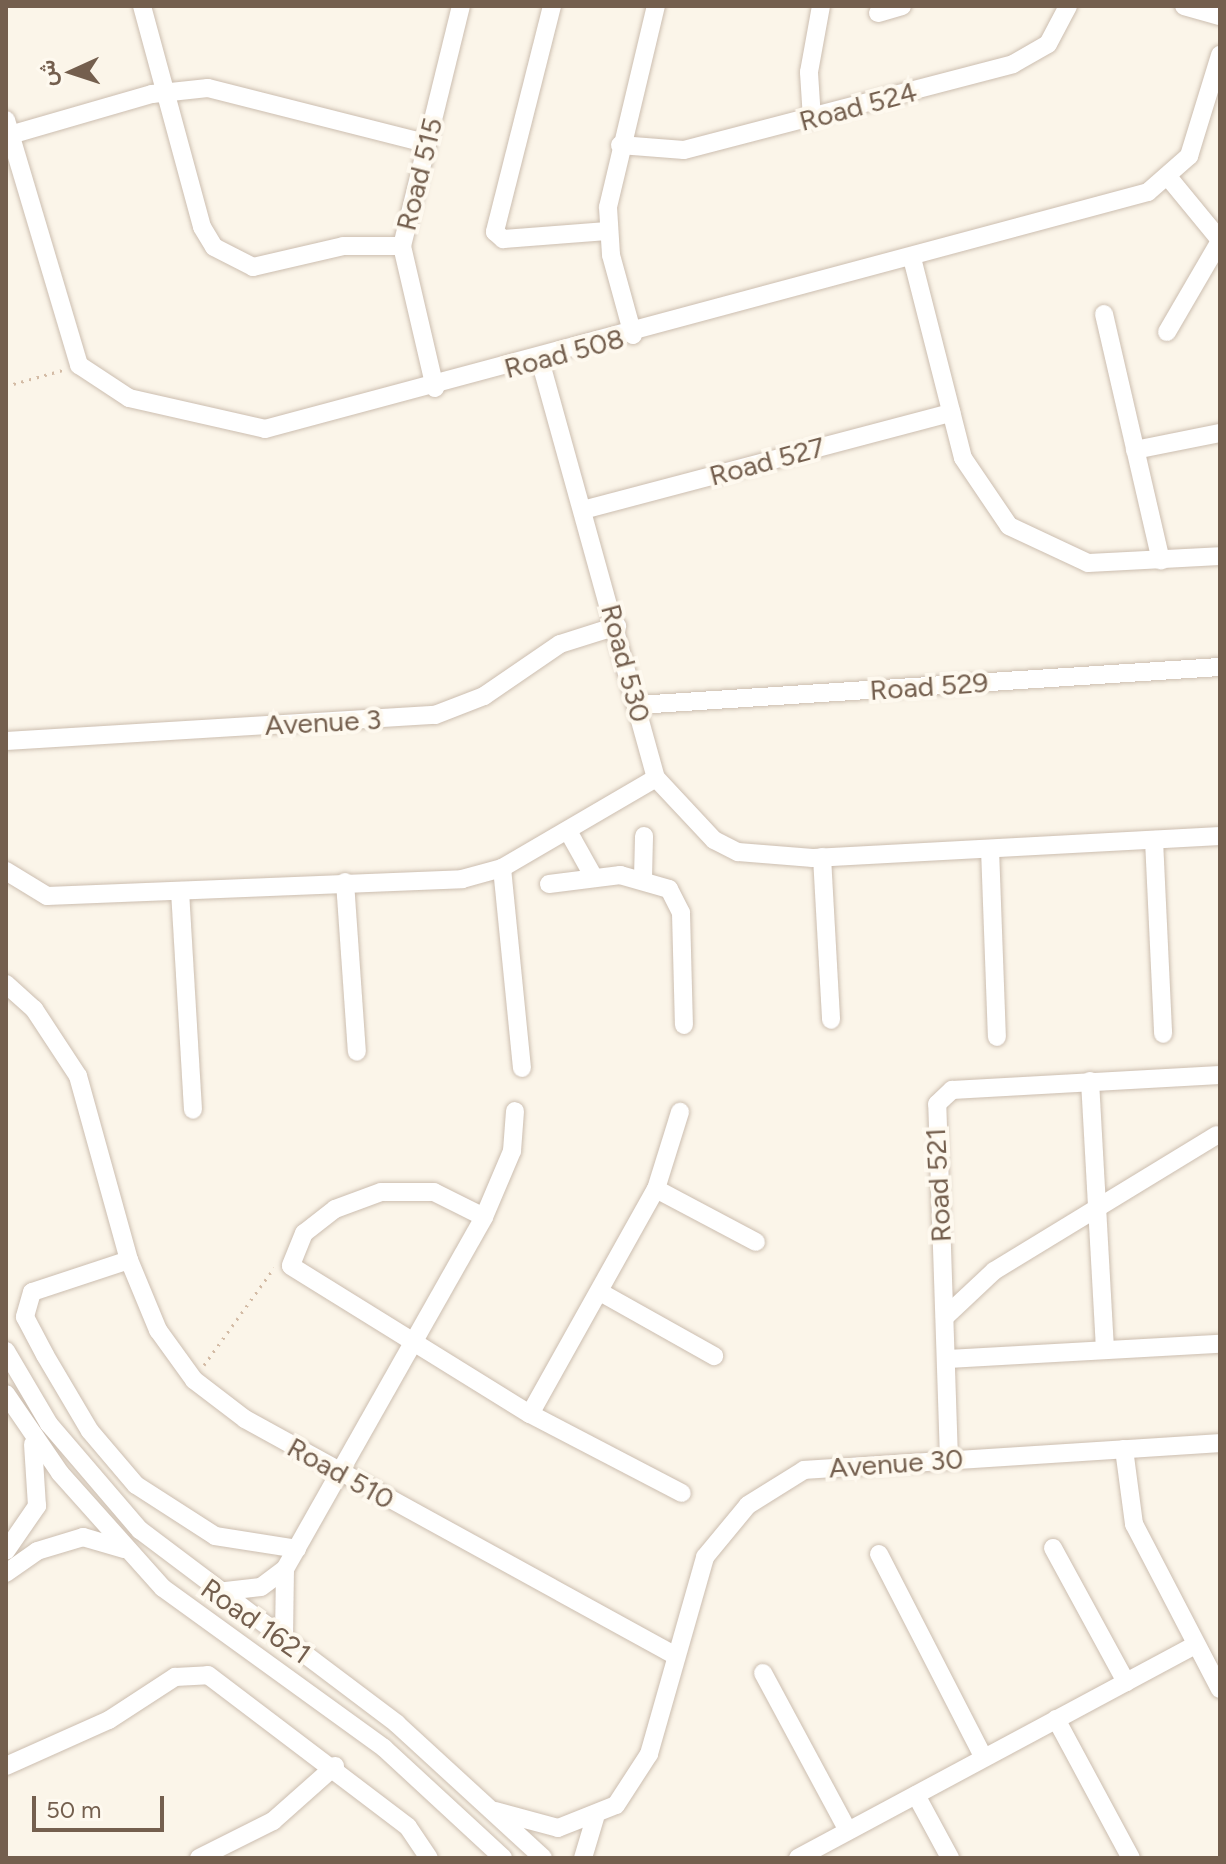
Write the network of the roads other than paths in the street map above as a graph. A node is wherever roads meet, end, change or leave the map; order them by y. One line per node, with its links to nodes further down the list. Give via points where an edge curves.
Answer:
1 (142, 6): 13 (street)
2 (461, 6): 16 (street, Road 515)
3 (552, 6): 19 (street, via 495,232 503,239)
4 (656, 6): 17 (street)
5 (821, 6): 14 (street, via 809,72)
6 (902, 6): 9 (street)
7 (1068, 6): 14 (street, Road 524, via 1059,28 1032,56)
8 (1184, 6): 10 (street)
9 (878, 13)
10 (1220, 16)
11 (1220, 55): 12 (street)
12 (1217, 80): 18 (street, via 1201,129)
13 (166, 91): 15 (street); 16 (street, via 229,91); 21 (street, via 202,227 232,260 276,266 343,246)
14 (812, 119): 17 (street, Road 524, via 684,150)
15 (8, 127): 27 (street, Road 508, via 79,365 110,391 241,427 289,427)
16 (426, 143): 21 (street, Road 515)
17 (620, 145): 19 (street)
18 (1169, 178): 20 (street); 22 (street, Road 508, via 1124,200)
19 (608, 231): 25 (street)
20 (1220, 241): 24 (street)
21 (402, 246): 27 (street, Road 515)
22 (912, 258): 25 (street, Road 508); 28 (street)
23 (1104, 314): 30 (street)
24 (1167, 332)
25 (633, 335): 26 (street, Road 508)
26 (540, 360): 27 (street, Road 508); 31 (street, Road 530)
27 (435, 388)
28 (951, 413): 31 (street, Road 527); 33 (street, via 972,482 1033,543 1088,563)
29 (1220, 433): 30 (street)
30 (1135, 450): 33 (street)
31 (583, 510): 34 (street, Road 530)
32 (1220, 556): 33 (street)
33 (1161, 560)
34 (617, 626): 36 (street, Road 530); 37 (street, Avenue 3, via 560,644 484,696 435,715)
35 (1220, 667): 36 (street, Road 529)
36 (638, 705): 38 (street, Road 530)
37 (6, 741)
38 (656, 778): 39 (street); 44 (street, Road 530, via 683,813 738,852)
39 (568, 831): 45 (street); 47 (street)
40 (644, 836): 48 (street)
41 (1220, 836): 42 (street, Road 530)
42 (1154, 840): 43 (street, Road 530); 55 (street)
43 (990, 849): 44 (street, Road 530); 56 (street)
44 (822, 857): 53 (street)
45 (502, 868): 49 (street, via 448,880); 58 (street)
46 (6, 871): 51 (street, via 47,896)
47 (592, 874): 48 (street); 50 (street)
48 (643, 878): 54 (street, via 669,889 679,904)
49 (345, 882): 51 (street); 57 (street)
50 (549, 884)
51 (180, 891): 61 (street)
52 (6, 984): 69 (street, Road 510, via 34,1009 78,1076 115,1193)
53 (831, 1020)
54 (684, 1025)
55 (1163, 1034)
56 (997, 1037)
57 (357, 1052)
58 (522, 1068)
59 (1220, 1075): 60 (street, Road 521)
60 (1090, 1081): 66 (street); 71 (street, Road 521, via 952,1090 937,1104)
61 (193, 1110)
62 (515, 1111): 67 (street, via 512,1151)
63 (680, 1112): 65 (street)
64 (1217, 1135): 66 (street)
65 (656, 1189): 68 (street); 70 (street)
66 (1097, 1208): 71 (street, via 986,1276 961,1309); 74 (street)
67 (484, 1217): 72 (street); 72 (street, via 434,1192 381,1192 322,1218 291,1257 301,1274)
68 (756, 1242)
69 (129, 1260): 84 (street, Road 510, via 158,1330 194,1380 215,1400); 87 (street, via 32,1292 25,1317 45,1355 90,1431 136,1485 215,1536)
70 (600, 1292): 76 (street); 79 (street)
71 (945, 1317): 77 (street, Road 521)
72 (413, 1344): 79 (street); 84 (street)
73 (1220, 1344): 74 (street)
74 (1105, 1350): 77 (street)
75 (6, 1351): 93 (street, Road 1621, via 49,1424 116,1504)
76 (714, 1356)
77 (948, 1359): 83 (street, Road 521)
78 (6, 1394): 80 (street, Road 1621)
79 (530, 1414): 85 (street)
80 (26, 1427): 88 (street, via 39,1469 38,1497 30,1523); 89 (street, Road 1621)
81 (1220, 1443): 82 (street, Avenue 30)
82 (1124, 1449): 83 (street, Avenue 30); 95 (street, via 1134,1524)
83 (949, 1459): 96 (street, Avenue 30, via 822,1466 773,1486 731,1521 705,1557)
84 (342, 1475): 87 (street); 96 (street, Road 510)
85 (682, 1493)
86 (1053, 1548): 98 (street)
87 (297, 1549): 91 (street)
88 (6, 1551)
89 (129, 1552): 92 (street, via 83,1537 37,1551); 110 (street, Road 1621, via 195,1615 384,1748)
90 (879, 1554): 101 (street)
91 (285, 1569): 93 (street, via 247,1591); 94 (street)
92 (6, 1573)
93 (217, 1592): 94 (street, Road 1621)
94 (284, 1639): 105 (street, Road 1621)
95 (1195, 1645): 98 (street); 99 (street)
96 (676, 1656): 106 (street, Avenue 30, via 649,1754 616,1805)
97 (763, 1673): 107 (street)
98 (1126, 1682): 100 (street)
99 (1220, 1689)
100 (1056, 1719): 101 (street); 115 (street)
101 (984, 1758): 104 (street)
102 (6, 1766): 103 (street, via 191,1673 223,1681)
103 (335, 1766): 108 (street, via 273,1821); 109 (street, via 408,1827)
104 (916, 1795): 107 (street); 114 (street)
105 (495, 1811): 106 (street, via 544,1827); 111 (street, Road 1621)
106 (595, 1818): 112 (street)
107 (848, 1831): 113 (street)
108 (199, 1858)
109 (429, 1858)
110 (503, 1858)
111 (543, 1858)
112 (583, 1858)
113 (798, 1858)
114 (950, 1858)
115 (1131, 1858)

